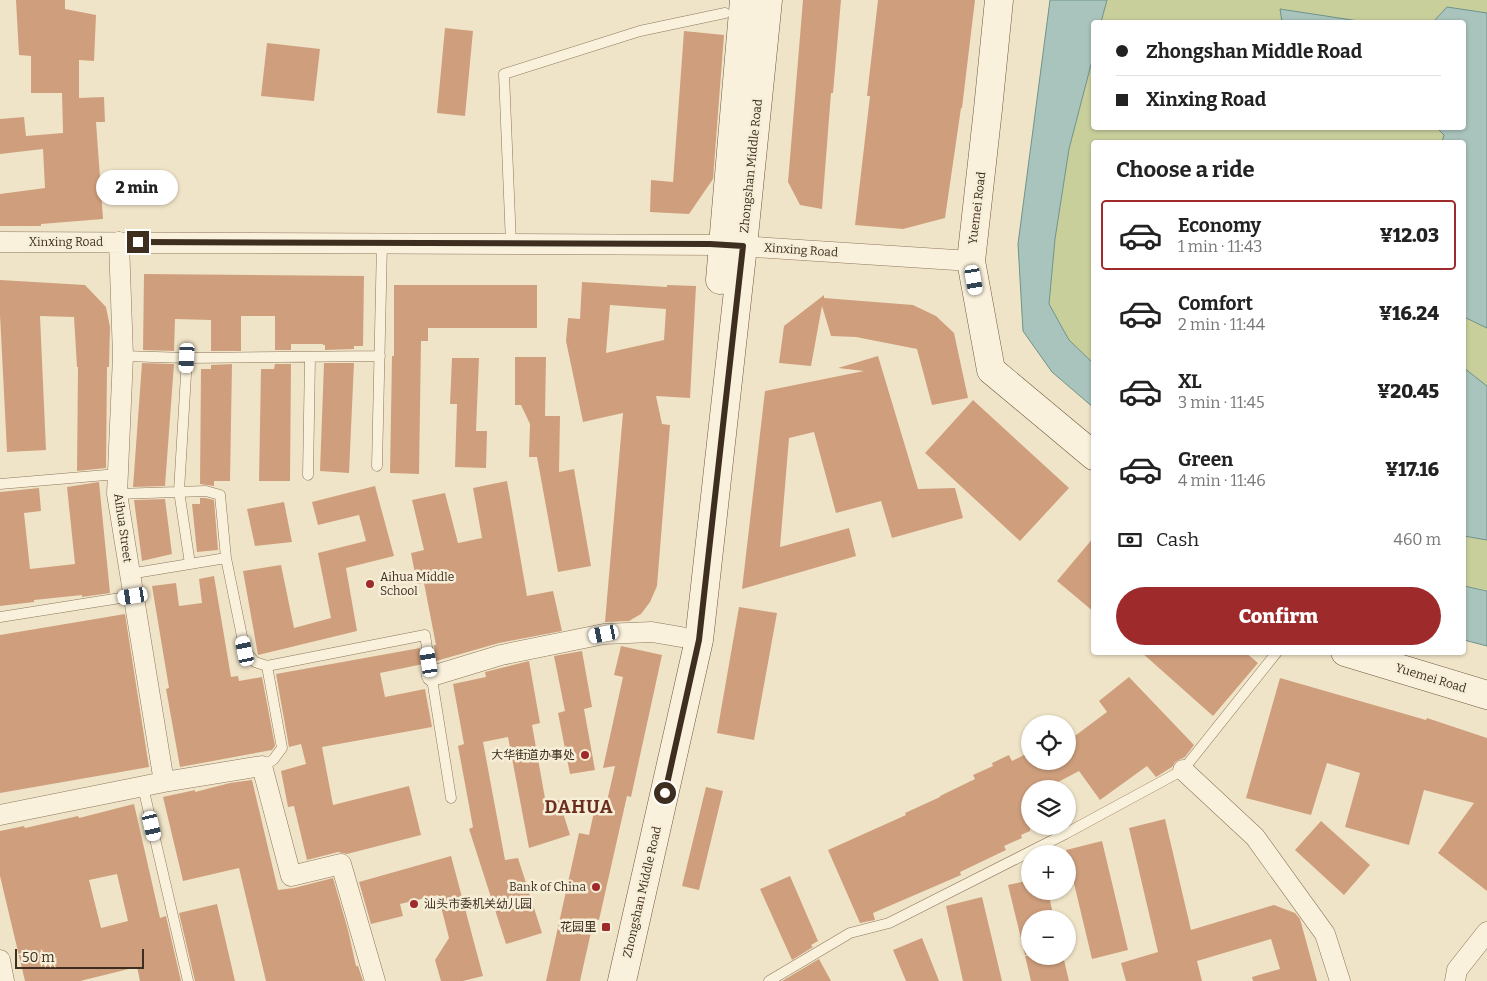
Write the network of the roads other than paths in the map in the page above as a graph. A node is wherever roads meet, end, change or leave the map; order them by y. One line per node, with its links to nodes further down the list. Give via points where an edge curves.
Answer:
1 (768, 0): 8 (main road, Zhongshan Middle Road)
2 (999, 0): 9 (main road, Yuemei Road)
3 (735, 7): 7 (lane, via 640,30 504,74); 8 (main road, Zhongshan Middle Road)
4 (0, 242): 5 (street, Xinxing Road)
5 (119, 242): 6 (street, Xinxing Road); 10 (street, Aihua Street)
6 (382, 243): 7 (street, Xinxing Road); 11 (lane)
7 (511, 244): 8 (street, Xinxing Road)
8 (733, 245): 9 (street, Xinxing Road); 25 (main road, Zhongshan Middle Road); 43 (main road, Zhongshan Middle Road, via 699,640)
9 (971, 261): 14 (main road, Yuemei Road, via 990,370)
10 (123, 356): 13 (lane); 18 (street, Aihua Street)
11 (380, 356): 12 (lane); 15 (lane)
12 (310, 357): 13 (lane); 16 (lane)
13 (187, 358): 19 (lane)
14 (1091, 454)
15 (377, 466)
16 (308, 475)
17 (0, 484): 18 (lane)
18 (117, 484): 19 (lane); 22 (street, Aihua Street)
19 (179, 492): 20 (lane, via 206,490 220,495); 21 (lane)
20 (226, 558): 21 (lane); 28 (lane, via 245,651 255,662)
21 (190, 564): 22 (lane)
22 (129, 574): 23 (street, Aihua Street)
23 (133, 596): 24 (lane); 33 (street, Aihua Street)
24 (0, 617)
25 (681, 637): 29 (street, via 652,632 604,634 501,655); 42 (main road, Zhongshan Middle Road)
26 (1275, 655): 32 (lane)
27 (1356, 655): 30 (main road, Yuemei Road)
28 (267, 666): 29 (lane, via 425,636); 31 (lane, via 282,748 274,760)
29 (432, 676): 35 (lane)
30 (1487, 695)
31 (262, 766): 33 (street); 41 (street, via 291,876 341,864)
32 (1183, 770): 44 (lane, via 890,923 850,933); 45 (street, via 1255,837 1325,934)
33 (164, 782): 34 (street)
34 (143, 787): 36 (street); 40 (lane)
35 (451, 798)
36 (0, 815)
37 (1487, 932): 46 (street, via 1458,970)
38 (0, 960): 39 (street)
39 (4, 981)
40 (188, 981)
41 (375, 981)
42 (604, 981)
43 (622, 981)
44 (769, 981)
45 (1340, 981)
46 (1455, 981)

